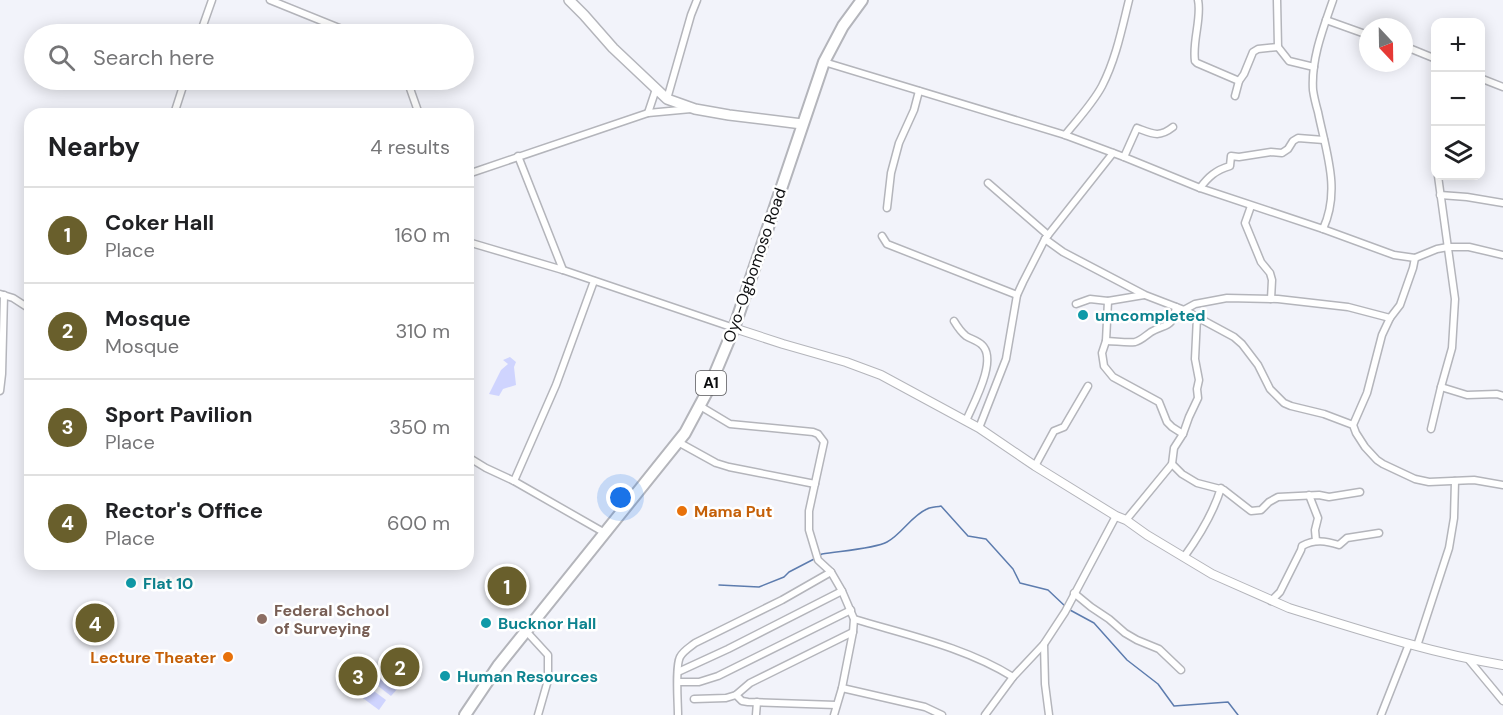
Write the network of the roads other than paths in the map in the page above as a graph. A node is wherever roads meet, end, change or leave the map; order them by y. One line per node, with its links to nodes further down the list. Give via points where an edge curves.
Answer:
1 (212, 0): 11 (street)
2 (270, 0): 12 (street)
3 (569, 0): 22 (main road)
4 (698, 0): 27 (street)
5 (862, 0): 17 (highway, Oyo-Ogbomoso Road / A1)
6 (1129, 0): 34 (street, via 1102,86)
7 (1198, 0): 20 (street, via 1195,61)
8 (1277, 0): 14 (street)
9 (1333, 0): 10 (street)
10 (1326, 20): 13 (street); 18 (street)
11 (204, 24)
12 (329, 24)
13 (1359, 32)
14 (1278, 47): 18 (street, via 1289,61); 20 (street, via 1254,51)
15 (1413, 50): 16 (street)
16 (1431, 57)
17 (824, 62): 25 (street); 32 (highway, Oyo-Ogbomoso Road / A1)
18 (1314, 67): 35 (street, via 1313,90)
19 (1485, 80): 21 (street)
20 (1239, 81): 26 (street)
21 (1503, 87)
22 (656, 89): 27 (main road); 31 (street)
23 (182, 90): 28 (street)
24 (411, 90): 29 (street)
25 (919, 91): 34 (street); 46 (street, via 899,143)
26 (1235, 96)
27 (668, 99): 30 (main road)
28 (176, 108)
29 (417, 108)
30 (695, 109): 31 (street); 32 (main road)
31 (648, 113): 37 (street)
32 (802, 124): 68 (highway, Oyo-Ogbomoso Road / A1)
33 (1173, 127): 38 (street, via 1155,135 1137,128)
34 (1065, 135): 36 (street)
35 (1324, 140): 42 (street, via 1298,138 1281,153 1232,156 1230,166 1208,177); 47 (street, via 1332,193)
36 (1113, 153): 38 (street); 49 (street)
37 (519, 156): 39 (street); 54 (street)
38 (1124, 157): 42 (street)
39 (474, 172)
40 (1438, 180): 43 (street)
41 (988, 183): 49 (street)
42 (1200, 188): 45 (street)
43 (1440, 195): 44 (street); 51 (street)
44 (1503, 203)
45 (1251, 206): 47 (street); 59 (street, via 1245,223 1261,262 1270,273)
46 (887, 208)
47 (1323, 229): 53 (street, via 1394,255)
48 (882, 236): 57 (street, via 887,244)
49 (1047, 237): 57 (street); 58 (street, via 1064,252)
50 (474, 244): 54 (street)
51 (1448, 247): 52 (street); 53 (street); 71 (street, via 1455,299 1452,348)
52 (1503, 255)
53 (1415, 258): 66 (street, via 1400,305)
54 (563, 270): 55 (street)
55 (594, 281): 68 (street); 84 (street)
56 (2, 294): 62 (street); 72 (street)
57 (1017, 295): 77 (street, via 1006,359)
58 (1145, 295): 60 (street); 63 (street)
59 (1271, 299): 64 (street, via 1227,298); 66 (street, via 1348,307)
60 (1108, 301): 61 (street, via 1090,299); 69 (street)
61 (1076, 304)
62 (24, 306)
63 (1176, 307): 64 (street); 69 (street, via 1174,319 1166,327 1144,339)
64 (1184, 310): 65 (street)
65 (1197, 317): 76 (street, via 1242,344 1258,364 1270,389 1284,403); 79 (street, via 1198,398)
66 (1390, 318): 76 (street)
67 (954, 321): 75 (street, via 964,335 980,343 988,357)
68 (734, 328): 74 (highway, Oyo-Ogbomoso Road / A1); 75 (street, via 881,375)
69 (1106, 341): 79 (street, via 1102,358 1110,374 1159,402 1167,422)
70 (1088, 386): 83 (street, via 1064,427 1053,431)
71 (1441, 387): 73 (street, via 1467,395); 78 (street)
72 (0, 391)
73 (1503, 396)
74 (700, 406): 80 (highway, Oyo-Ogbomoso Road / A1); 86 (street, via 730,424 818,434 824,442)
75 (966, 421): 77 (street)
76 (1353, 425): 85 (street, via 1365,447 1383,464 1415,479)
77 (979, 428): 83 (street)
78 (1431, 429)
79 (1183, 434): 82 (street, via 1174,448)
80 (678, 442): 86 (street, via 716,463); 93 (highway, Oyo-Ogbomoso Road / A1)
81 (474, 460): 84 (street)
82 (1172, 464): 88 (street, via 1197,483); 92 (street)
83 (1035, 466): 91 (street)
84 (514, 481): 93 (street)
85 (1455, 481): 87 (street); 106 (street, via 1449,549)
86 (815, 484): 97 (street, via 808,511 810,530 817,556)
87 (1503, 485)
88 (1221, 488): 90 (street, via 1256,512 1274,498); 96 (street, via 1200,535)
89 (1360, 492): 90 (street, via 1329,497)
90 (1309, 495): 95 (street, via 1318,518)
91 (1116, 516): 92 (street); 99 (street)
92 (1126, 520): 96 (street)
93 (606, 533): 103 (highway, Oyo-Ogbomoso Road / A1)
94 (1379, 533): 95 (street, via 1347,538 1339,545)
95 (1316, 541): 100 (street, via 1302,546 1280,592)
96 (1184, 557): 100 (street)
97 (831, 572): 98 (street); 110 (street, via 695,643 680,658)
98 (842, 591): 101 (street); 110 (street)
99 (1074, 593): 105 (street); 109 (street, via 1125,633 1159,649)
100 (1271, 601): 106 (street)
101 (851, 610): 102 (street); 112 (street, via 708,681)
102 (854, 619): 104 (street); 111 (street, via 978,658)
103 (526, 631): 119 (highway, Oyo-Ogbomoso Road / A1); 120 (street, via 548,655 548,680)
104 (853, 632): 113 (street); 114 (street, via 750,683)
105 (1044, 644): 111 (street); 126 (street)
106 (1413, 645): 107 (street); 127 (street)
107 (1469, 660): 108 (street); 116 (street)
108 (1501, 663)
109 (1180, 670)
110 (678, 672): 112 (street)
111 (1012, 677): 125 (street)
112 (678, 682): 121 (street)
113 (842, 688): 118 (street); 124 (street, via 925,707)
114 (736, 695): 115 (street); 117 (street, via 742,701)
115 (694, 699)
116 (1503, 701)
117 (757, 702): 118 (street); 122 (street)
118 (836, 705): 123 (street)
119 (465, 715)
120 (538, 715)
121 (678, 715)
122 (756, 715)
123 (834, 715)
124 (942, 715)
125 (985, 715)
126 (1050, 715)
127 (1382, 715)

